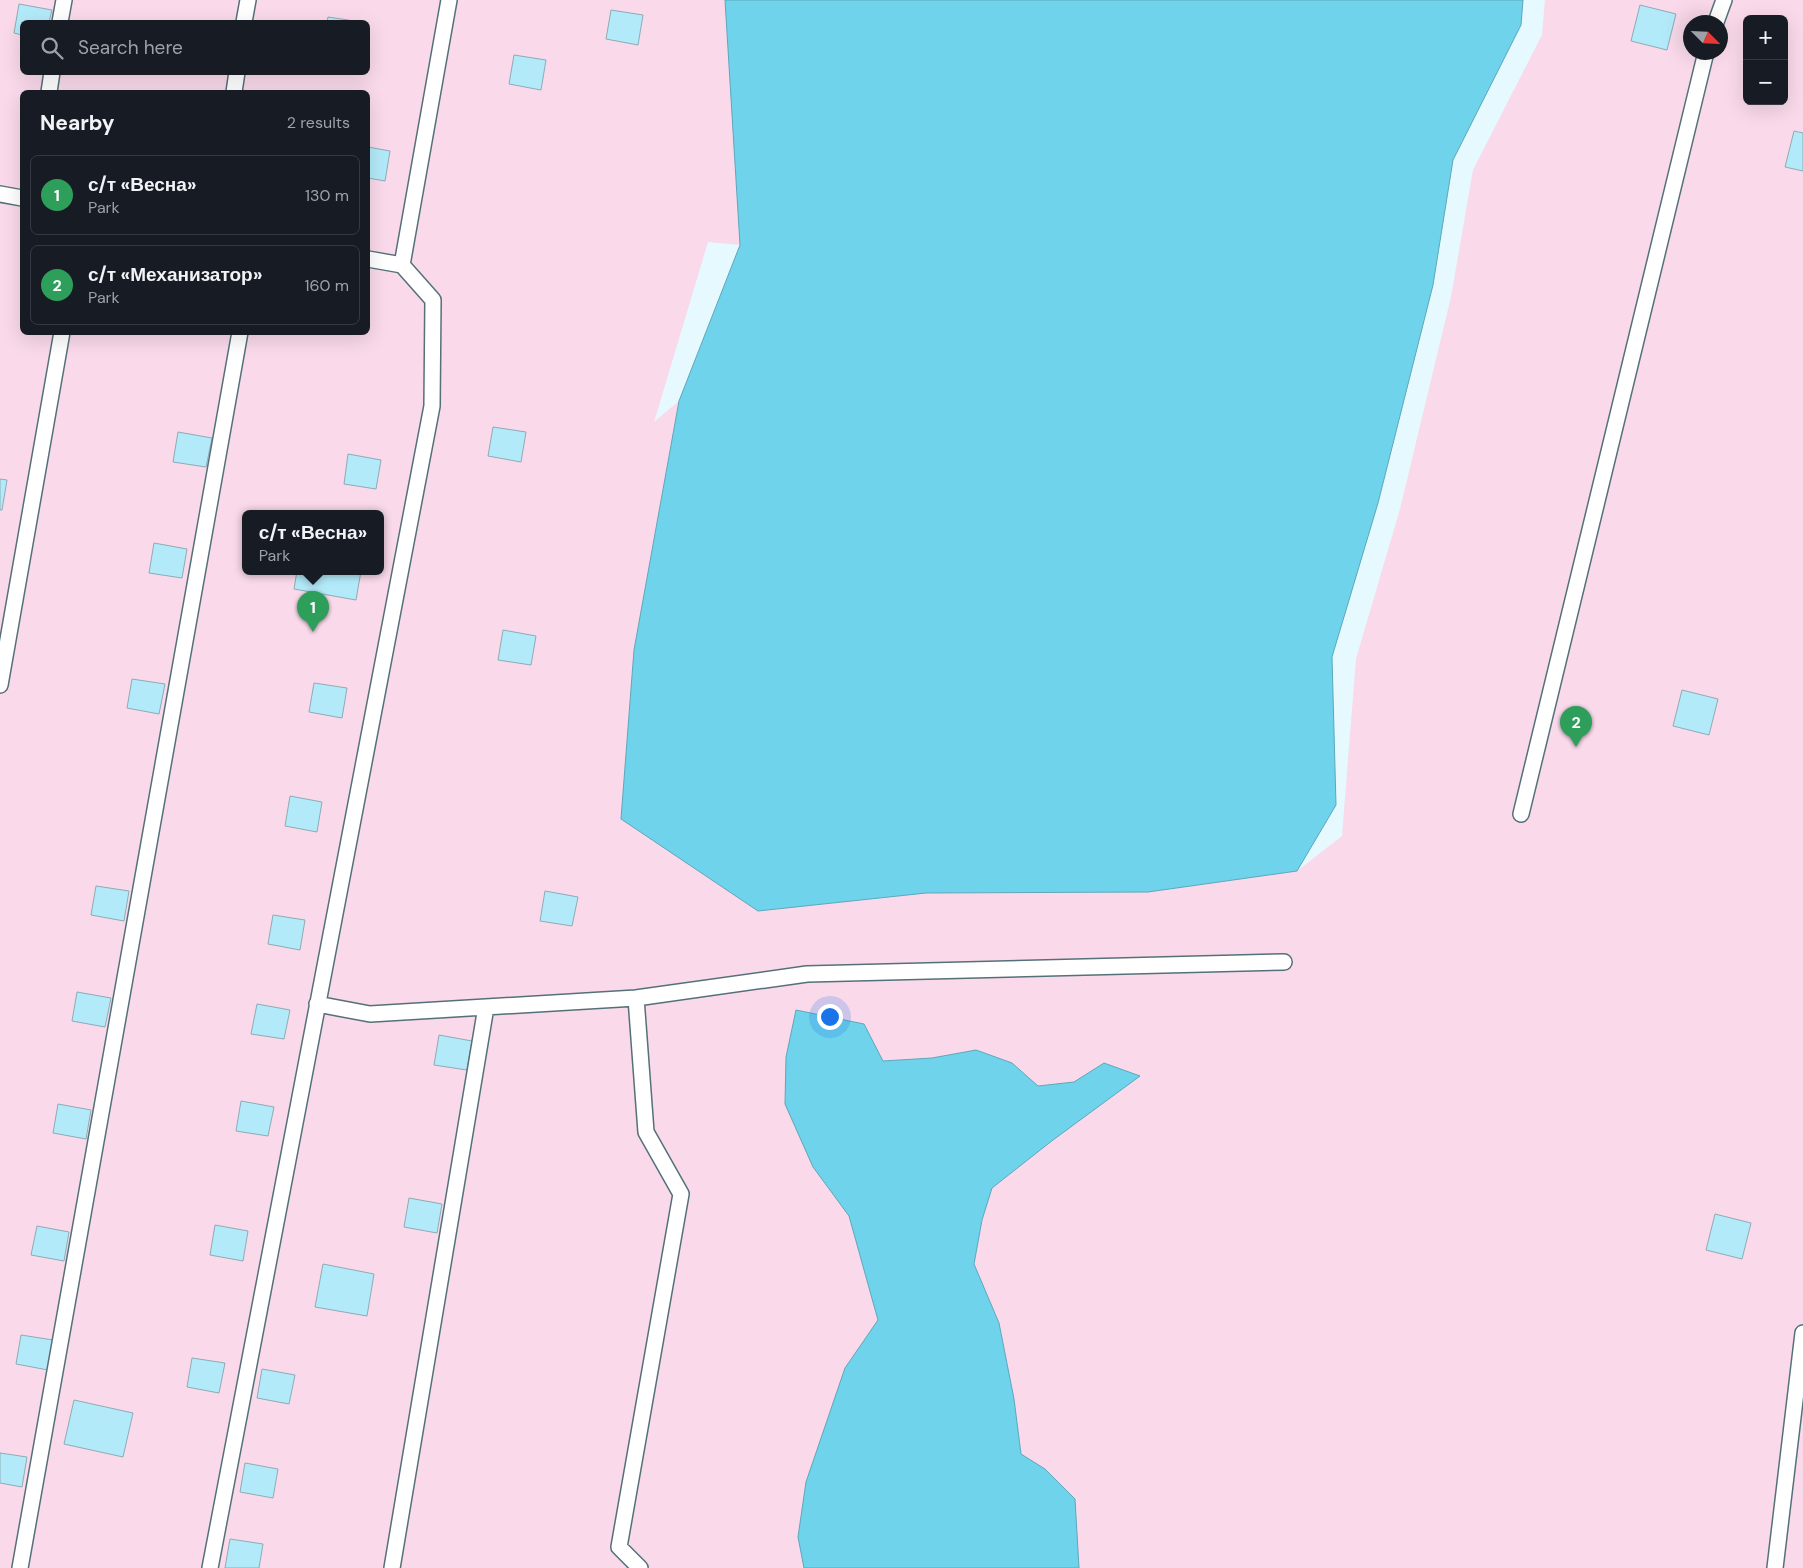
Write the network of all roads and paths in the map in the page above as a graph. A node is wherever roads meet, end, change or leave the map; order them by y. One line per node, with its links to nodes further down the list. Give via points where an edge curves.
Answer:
1 (64, 0): 6 (lane)
2 (248, 0): 7 (lane)
3 (449, 0): 16 (lane)
4 (1724, 0): 5 (lane)
5 (1719, 15)
6 (60, 20)
7 (244, 20)
8 (1704, 60): 20 (lane)
9 (52, 75): 11 (lane)
10 (237, 75): 12 (lane)
11 (49, 90)
12 (234, 90)
13 (0, 194): 14 (lane)
14 (20, 198)
15 (370, 259): 16 (lane)
16 (402, 265): 23 (lane, via 433,300 432,406)
17 (61, 335): 19 (lane)
18 (239, 335): 26 (lane)
19 (0, 685)
20 (1521, 814)
21 (1284, 962): 22 (lane, via 807,974)
22 (636, 998): 24 (lane); 29 (lane, via 646,1132 681,1194 619,1547)
23 (318, 1004): 24 (lane, via 370,1014); 27 (lane)
24 (486, 1008): 28 (lane)
25 (1803, 1333): 30 (lane)
26 (20, 1568)
27 (210, 1568)
28 (392, 1568)
29 (640, 1568)
30 (1775, 1568)

